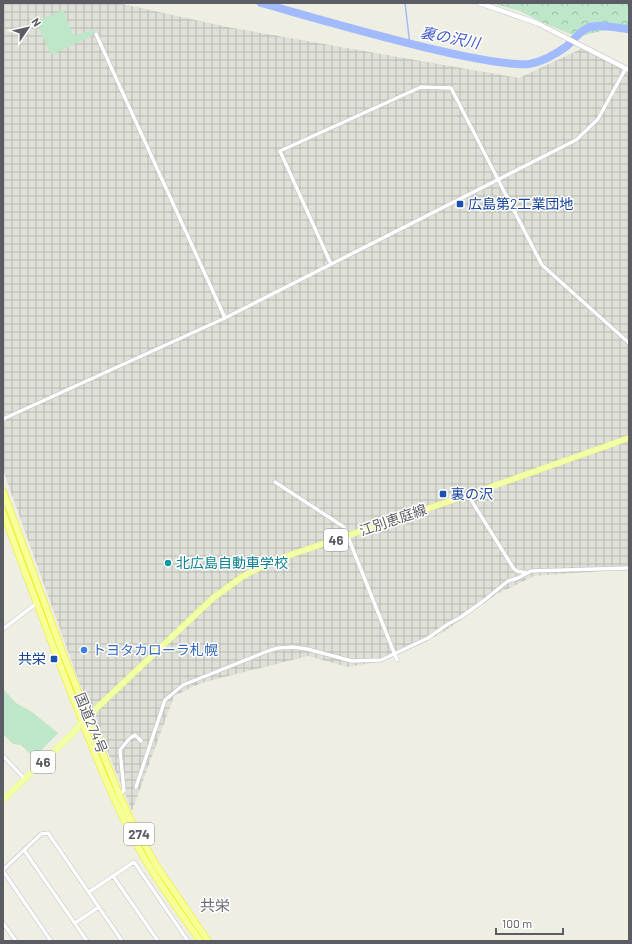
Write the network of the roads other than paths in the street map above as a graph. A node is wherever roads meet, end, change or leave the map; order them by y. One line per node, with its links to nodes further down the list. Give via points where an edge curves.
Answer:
1 (480, 3): 3 (street, via 537,23)
2 (96, 34): 6 (street)
3 (628, 69): 4 (street, via 598,119 576,140)
4 (499, 180): 5 (street); 5 (street, via 451,88 421,87 280,151); 7 (street, via 542,265)
5 (331, 264): 6 (street)
6 (225, 318): 8 (street)
7 (629, 343)
8 (3, 419)
9 (629, 438): 12 (main road, 江別恵庭線 / 46)
10 (275, 482): 14 (street, via 344,528)
11 (3, 491): 17 (highway, 国道274号 / 274)
12 (468, 495): 14 (main road, 江別恵庭線 / 46); 16 (street, via 514,569)
13 (3, 512): 17 (highway, 国道274号 / 274)
14 (348, 536): 19 (street); 21 (main road, 江別恵庭線 / 46, via 268,563 242,577 213,598)
15 (629, 568): 16 (street)
16 (527, 573): 19 (street, via 508,581 482,602 428,638)
17 (40, 601): 18 (street); 21 (highway, 国道274号 / 274); 22 (highway, 国道274号 / 274)
18 (3, 629)
19 (395, 653): 20 (street); 26 (street, via 381,660 352,661 307,649 278,648 183,685 165,700)
20 (397, 660)
21 (88, 717): 22 (main road, 江別恵庭線 / 46); 27 (highway, 国道274号 / 274)
22 (82, 722): 25 (main road, 江別恵庭線 / 46); 42 (highway, 国道274号 / 274, via 137,845)
23 (141, 742): 27 (street, via 135,735 120,750 124,791)
24 (3, 756): 25 (street)
25 (25, 779): 28 (main road, 江別恵庭線 / 46)
26 (136, 786)
27 (119, 794): 43 (highway, 国道274号 / 274, via 156,864)
28 (3, 800)
29 (24, 850): 30 (street); 32 (street, via 41,834 48,833); 35 (street)
30 (3, 870): 37 (street)
31 (113, 876): 32 (street); 40 (street); 41 (street, via 134,862)
32 (89, 892): 33 (street)
33 (99, 907): 35 (street); 39 (street)
34 (3, 923): 36 (street)
35 (74, 923): 38 (street)
36 (16, 941)
37 (51, 941)
38 (87, 941)
39 (122, 941)
40 (158, 941)
41 (188, 941)
42 (200, 941)
43 (208, 941)

